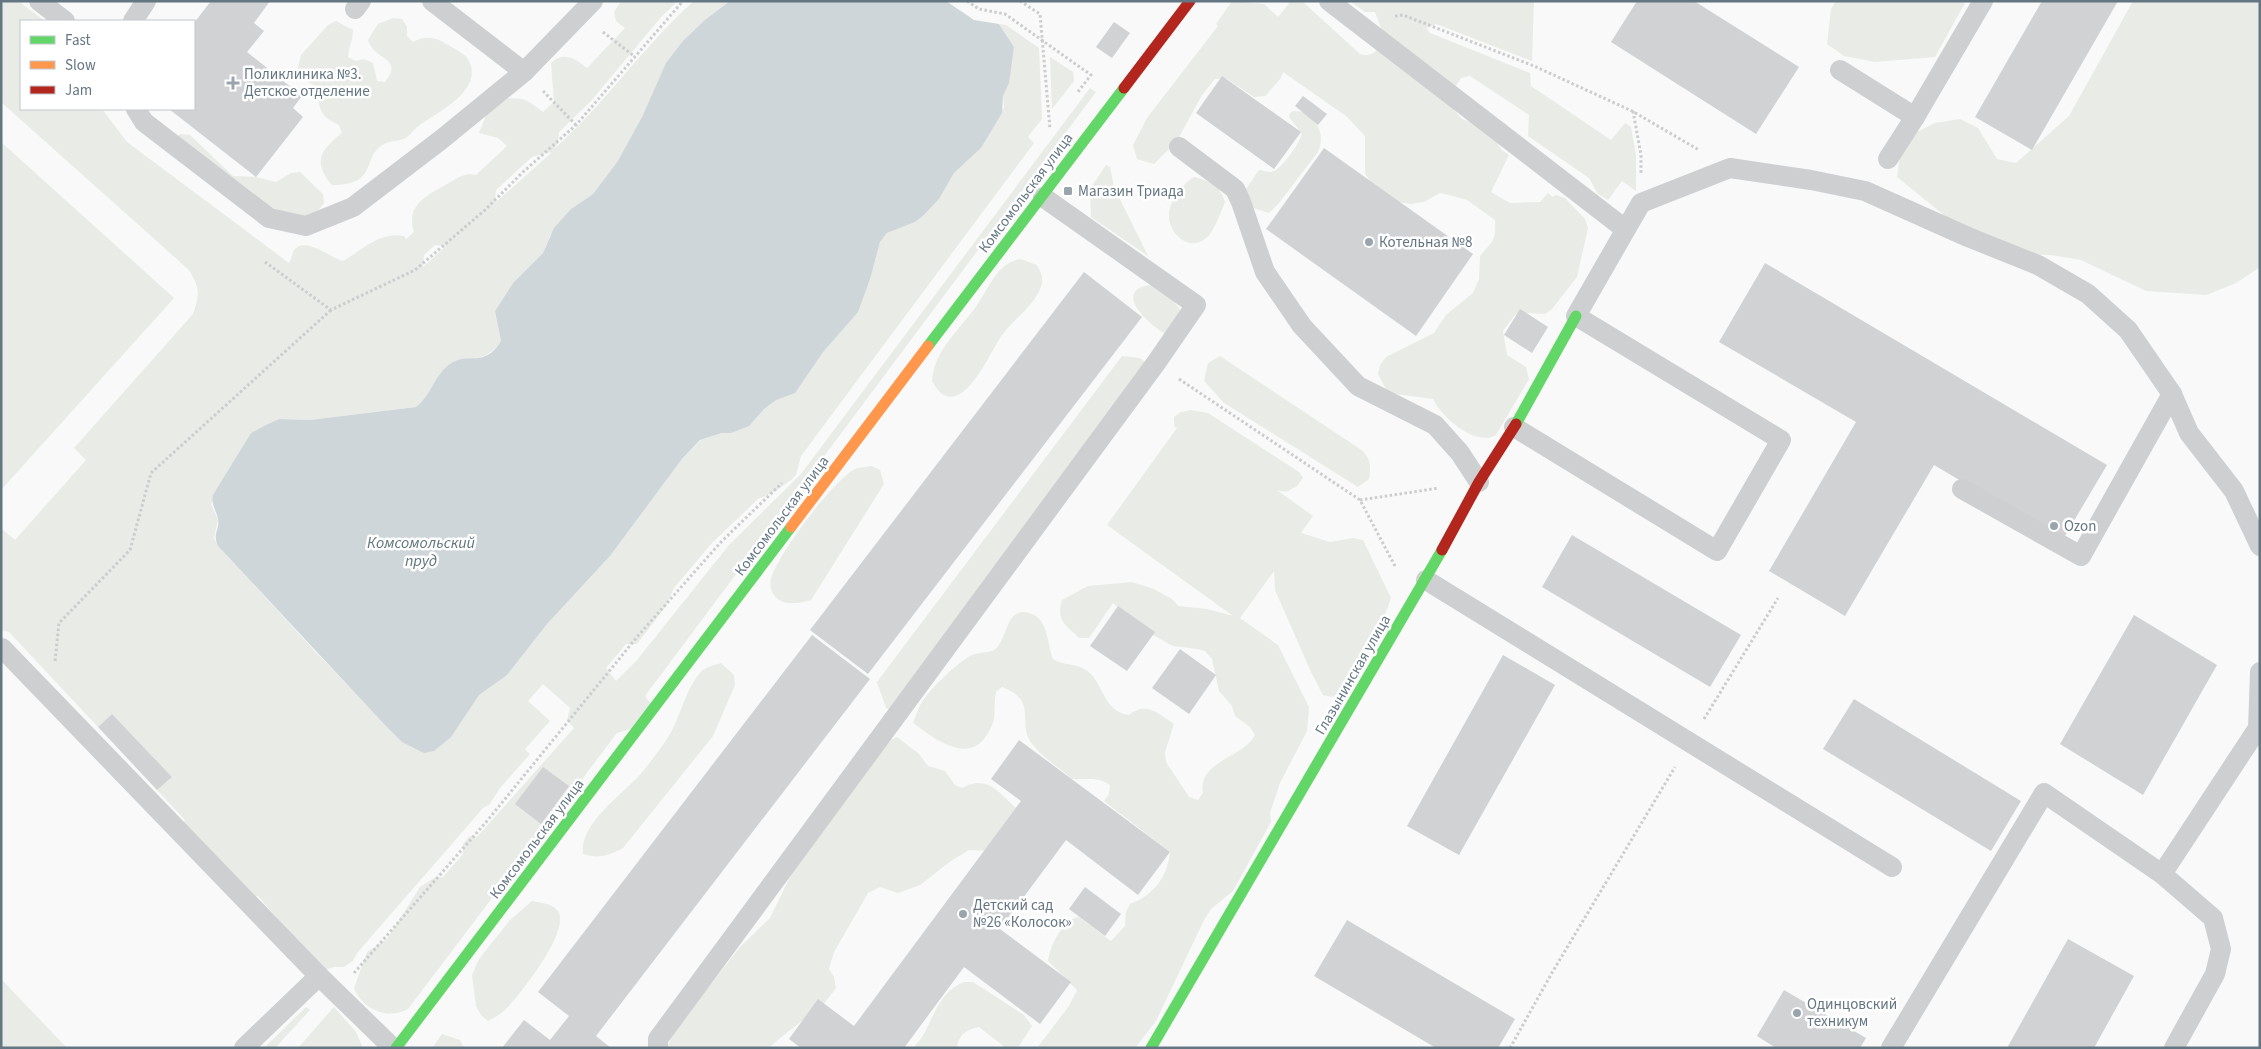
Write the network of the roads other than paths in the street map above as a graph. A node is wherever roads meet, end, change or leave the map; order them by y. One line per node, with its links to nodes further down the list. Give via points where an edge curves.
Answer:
1 (39, 1): 8 (lane)
2 (146, 1): 9 (lane)
3 (432, 1): 11 (lane)
4 (1190, 1): 16 (street, Комсомольская улица)
5 (1329, 1): 17 (lane)
6 (1983, 1): 13 (lane)
7 (587, 8): 11 (lane)
8 (63, 20)
9 (134, 20)
10 (1840, 70): 13 (lane)
11 (524, 72): 12 (lane, via 442,140 353,207 306,226 269,218 144,122)
12 (137, 110)
13 (1915, 117): 15 (lane)
14 (1179, 147): 21 (lane, via 1235,189 1265,272 1302,326 1358,386 1435,424)
15 (1888, 159)
16 (1043, 197): 30 (street, Комсомольская улица); 32 (lane, via 1196,305 1156,364 658,1038)
17 (1625, 228): 18 (lane); 19 (lane, via 1641,202 1730,168 1865,191 2038,265 2088,294 2128,330)
18 (1576, 316): 20 (street, Глазынинская улица); 20 (lane, via 1781,440 1716,551)
19 (2172, 394): 22 (lane, via 2081,556); 23 (lane, via 2189,433 2234,491)
20 (1514, 427): 21 (street, Глазынинская улица)
21 (1479, 482): 24 (street, Глазынинская улица)
22 (1962, 489)
23 (2260, 546)
24 (1426, 580): 27 (lane); 33 (street, Глазынинская улица)
25 (2, 648): 29 (lane)
26 (2260, 672): 28 (lane, via 2258,728)
27 (1892, 867)
28 (2162, 874): 34 (lane, via 2044,793); 35 (lane, via 2213,918 2220,949 2215,974)
29 (319, 976): 30 (lane); 31 (lane)
30 (401, 1046)
31 (244, 1048)
32 (658, 1048)
33 (1151, 1048)
34 (1890, 1048)
35 (2174, 1048)

